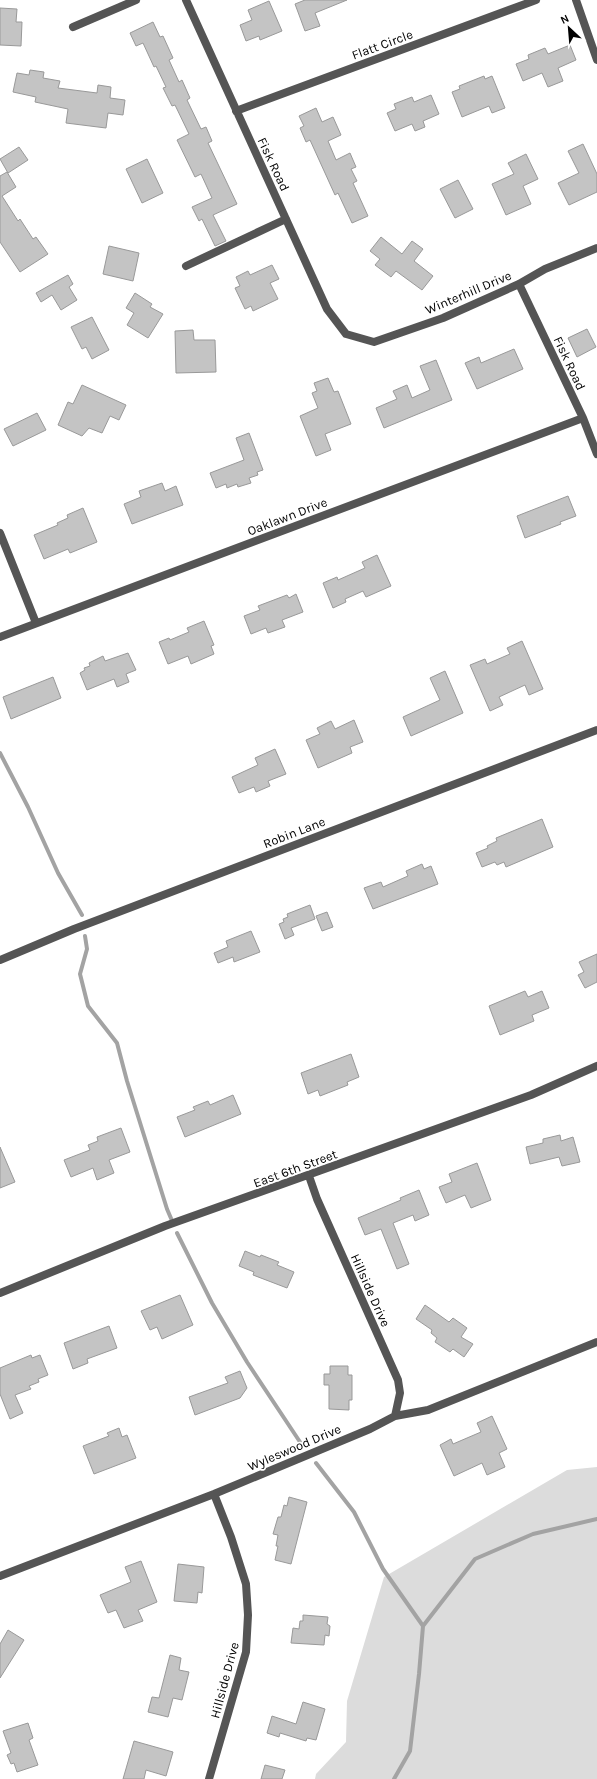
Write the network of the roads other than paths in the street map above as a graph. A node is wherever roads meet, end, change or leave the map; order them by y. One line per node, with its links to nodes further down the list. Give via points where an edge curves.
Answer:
1 (136, 0): 5 (street)
2 (186, 0): 7 (street, Fisk Road)
3 (536, 0): 7 (street, Flatt Circle)
4 (576, 0): 6 (street)
5 (73, 27)
6 (597, 60)
7 (236, 111): 8 (street, Fisk Road)
8 (286, 219): 10 (street); 12 (street, Fisk Road, via 327,309)
9 (597, 248): 11 (street, Winterhill Drive, via 544,269)
10 (186, 266)
11 (519, 284): 12 (street, Winterhill Drive, via 443,318 374,342); 13 (street, Fisk Road)
12 (346, 334)
13 (583, 418): 14 (street, Fisk Road); 16 (street, Oaklawn Drive)
14 (597, 454)
15 (0, 533): 16 (street)
16 (36, 623): 17 (street, Oaklawn Drive)
17 (0, 637)
18 (597, 730): 19 (street, Robin Lane, via 82,926)
19 (0, 960)
20 (597, 1066): 21 (street, East 6th Street, via 530,1095)
21 (309, 1176): 22 (street, East 6th Street, via 165,1226); 24 (street, Hillside Drive, via 398,1380 400,1392)
22 (0, 1293)
23 (597, 1342): 24 (street, Wyleswood Drive, via 428,1410)
24 (395, 1416): 25 (street, Wyleswood Drive, via 370,1429)
25 (214, 1494): 26 (street, Wyleswood Drive); 27 (street, Hillside Drive, via 246,1584 248,1615 246,1652)
26 (0, 1576)
27 (209, 1779)

